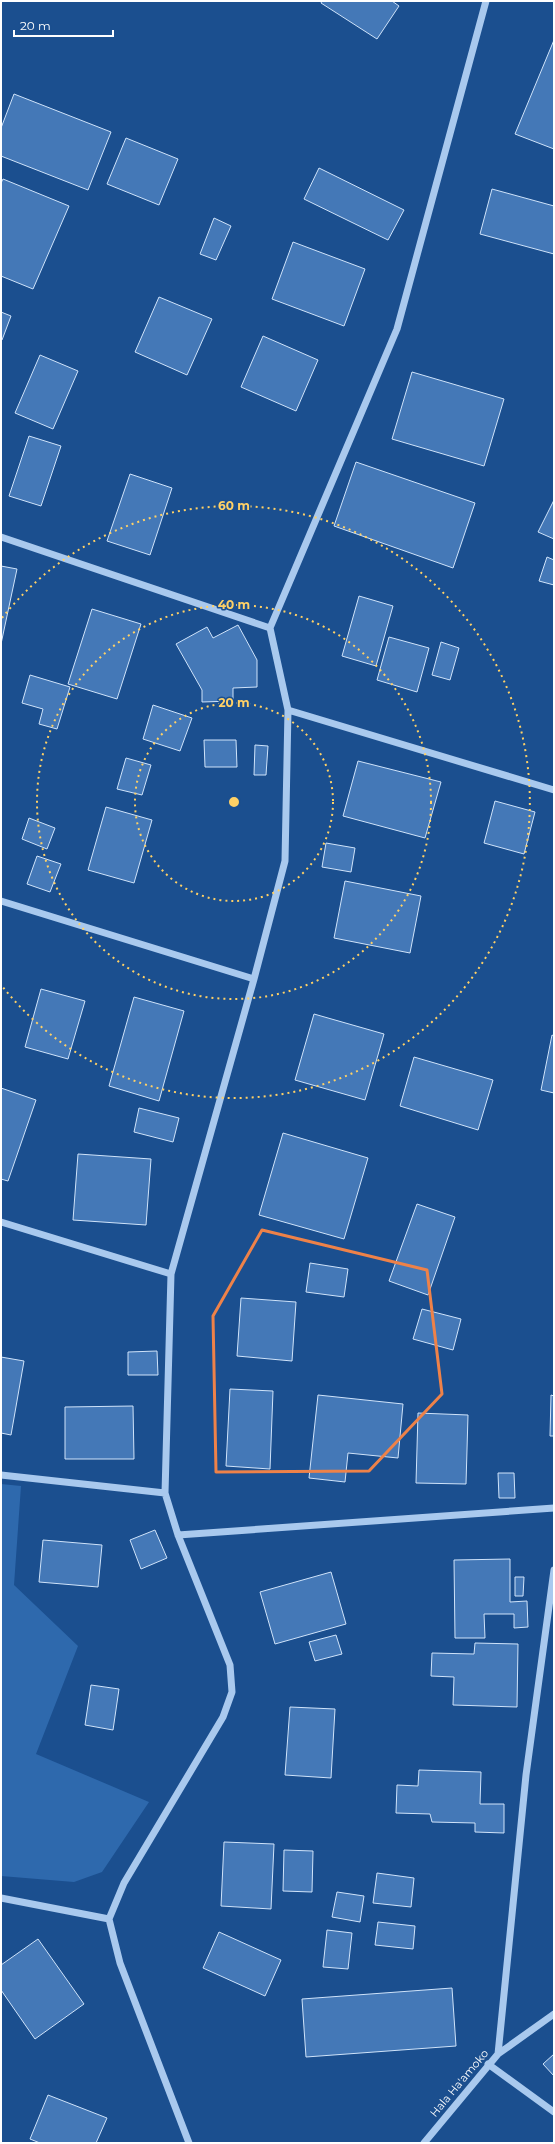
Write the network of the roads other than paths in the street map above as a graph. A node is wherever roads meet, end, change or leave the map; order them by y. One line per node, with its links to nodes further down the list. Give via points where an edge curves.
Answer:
1 (486, 1): 3 (street, via 397,329)
2 (1, 537): 3 (street)
3 (270, 628): 4 (street)
4 (288, 710): 5 (street); 7 (street, via 285,861)
5 (554, 790)
6 (1, 901): 7 (street)
7 (254, 979): 9 (street)
8 (1, 1222): 9 (street)
9 (171, 1274): 11 (street)
10 (1, 1475): 11 (street)
11 (164, 1493): 13 (street)
12 (554, 1508): 13 (street)
13 (178, 1535): 16 (street, via 230,1665 232,1692 223,1717 124,1883)
14 (554, 1570): 18 (street, via 526,1775)
15 (1, 1898): 16 (street)
16 (109, 1919): 21 (street, via 120,1963)
17 (554, 2014): 18 (street, Hala Ha'amoko)
18 (498, 2054): 19 (street, Hala Ha'amoko)
19 (488, 2064): 20 (street); 22 (street, Hala Ha'amoko)
20 (554, 2112)
21 (189, 2143)
22 (424, 2143)

